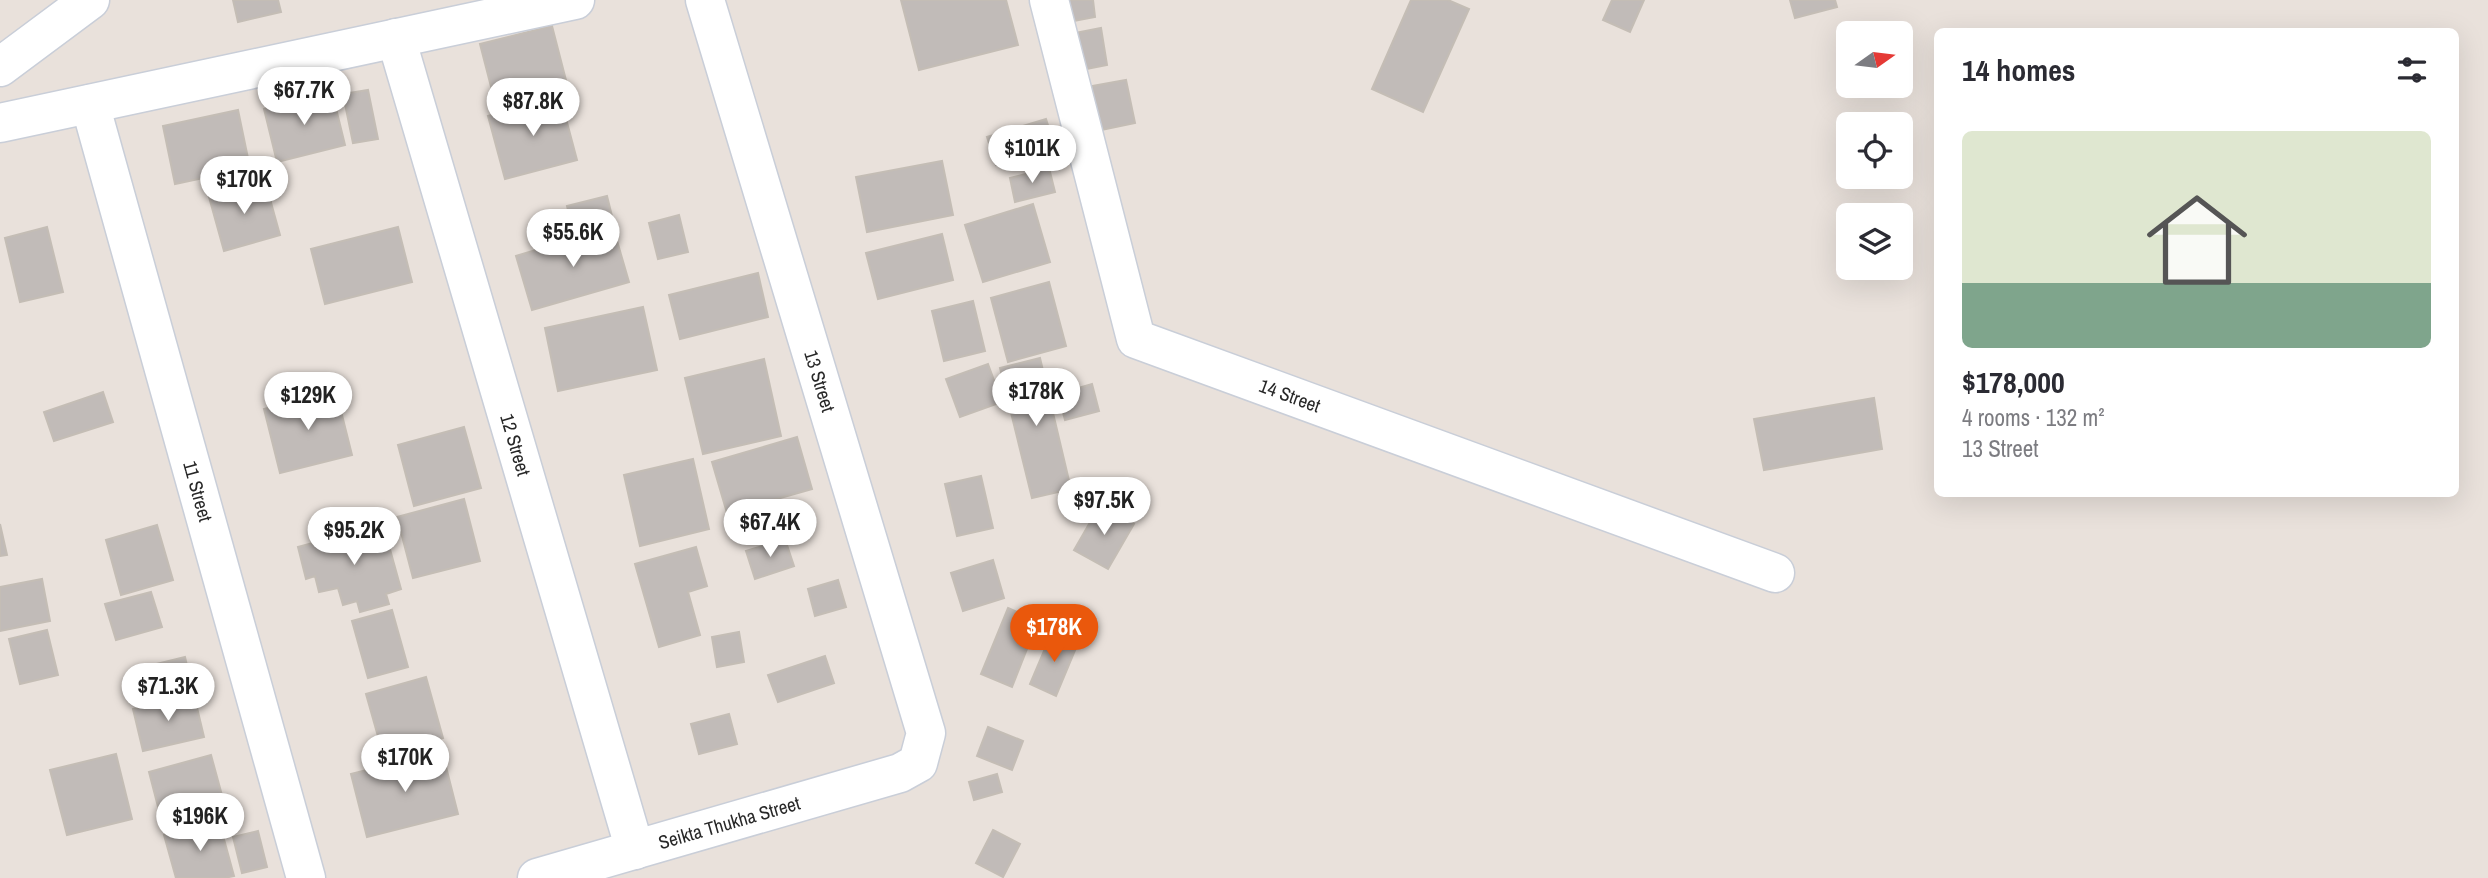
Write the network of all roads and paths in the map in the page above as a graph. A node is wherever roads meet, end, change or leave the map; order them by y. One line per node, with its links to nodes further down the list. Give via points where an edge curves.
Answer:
1 (90, 0): 6 (street)
2 (575, 0): 5 (street)
3 (705, 0): 10 (street, 13 Street, via 926,733)
4 (1049, 0): 9 (street, 14 Street, via 1136,340)
5 (396, 38): 7 (street); 11 (street, 12 Street)
6 (0, 67)
7 (90, 104): 8 (street); 12 (street, 11 Street)
8 (0, 123)
9 (1775, 573)
10 (918, 763): 11 (street, Seikta Thukha Street, via 900,773)
11 (635, 850): 13 (street, Seikta Thukha Street)
12 (306, 878)
13 (537, 878)

